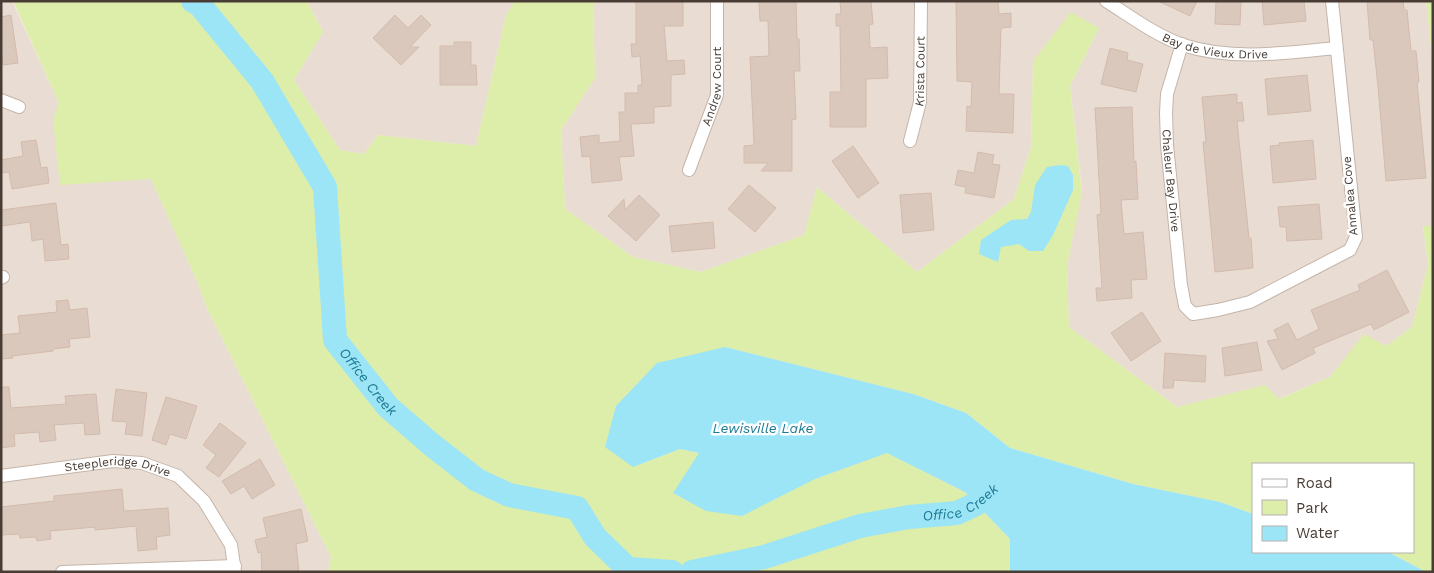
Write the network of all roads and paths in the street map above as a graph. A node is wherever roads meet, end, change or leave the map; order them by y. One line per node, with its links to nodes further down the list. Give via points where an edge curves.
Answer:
1 (717, 1): 10 (street, Andrew Court, via 717,95)
2 (921, 1): 9 (street, Krista Court, via 920,102)
3 (1106, 1): 5 (street, Bay de Vieux Drive)
4 (1332, 1): 6 (street, Annalea Cove)
5 (1182, 44): 6 (street, Bay de Vieux Drive, via 1215,52 1247,54); 11 (street, Chaleur Bay Drive, via 1168,94 1167,144 1181,285 1185,306)
6 (1336, 48): 11 (street, Annalea Cove, via 1356,238 1350,250 1250,302)
7 (1, 100): 8 (street)
8 (19, 107)
9 (910, 141)
10 (689, 170)
11 (1193, 314)
12 (1, 476): 13 (street, Steepleridge Drive, via 113,461 142,463 178,476 204,501 232,545)
13 (235, 569): 14 (street)
14 (62, 572)

